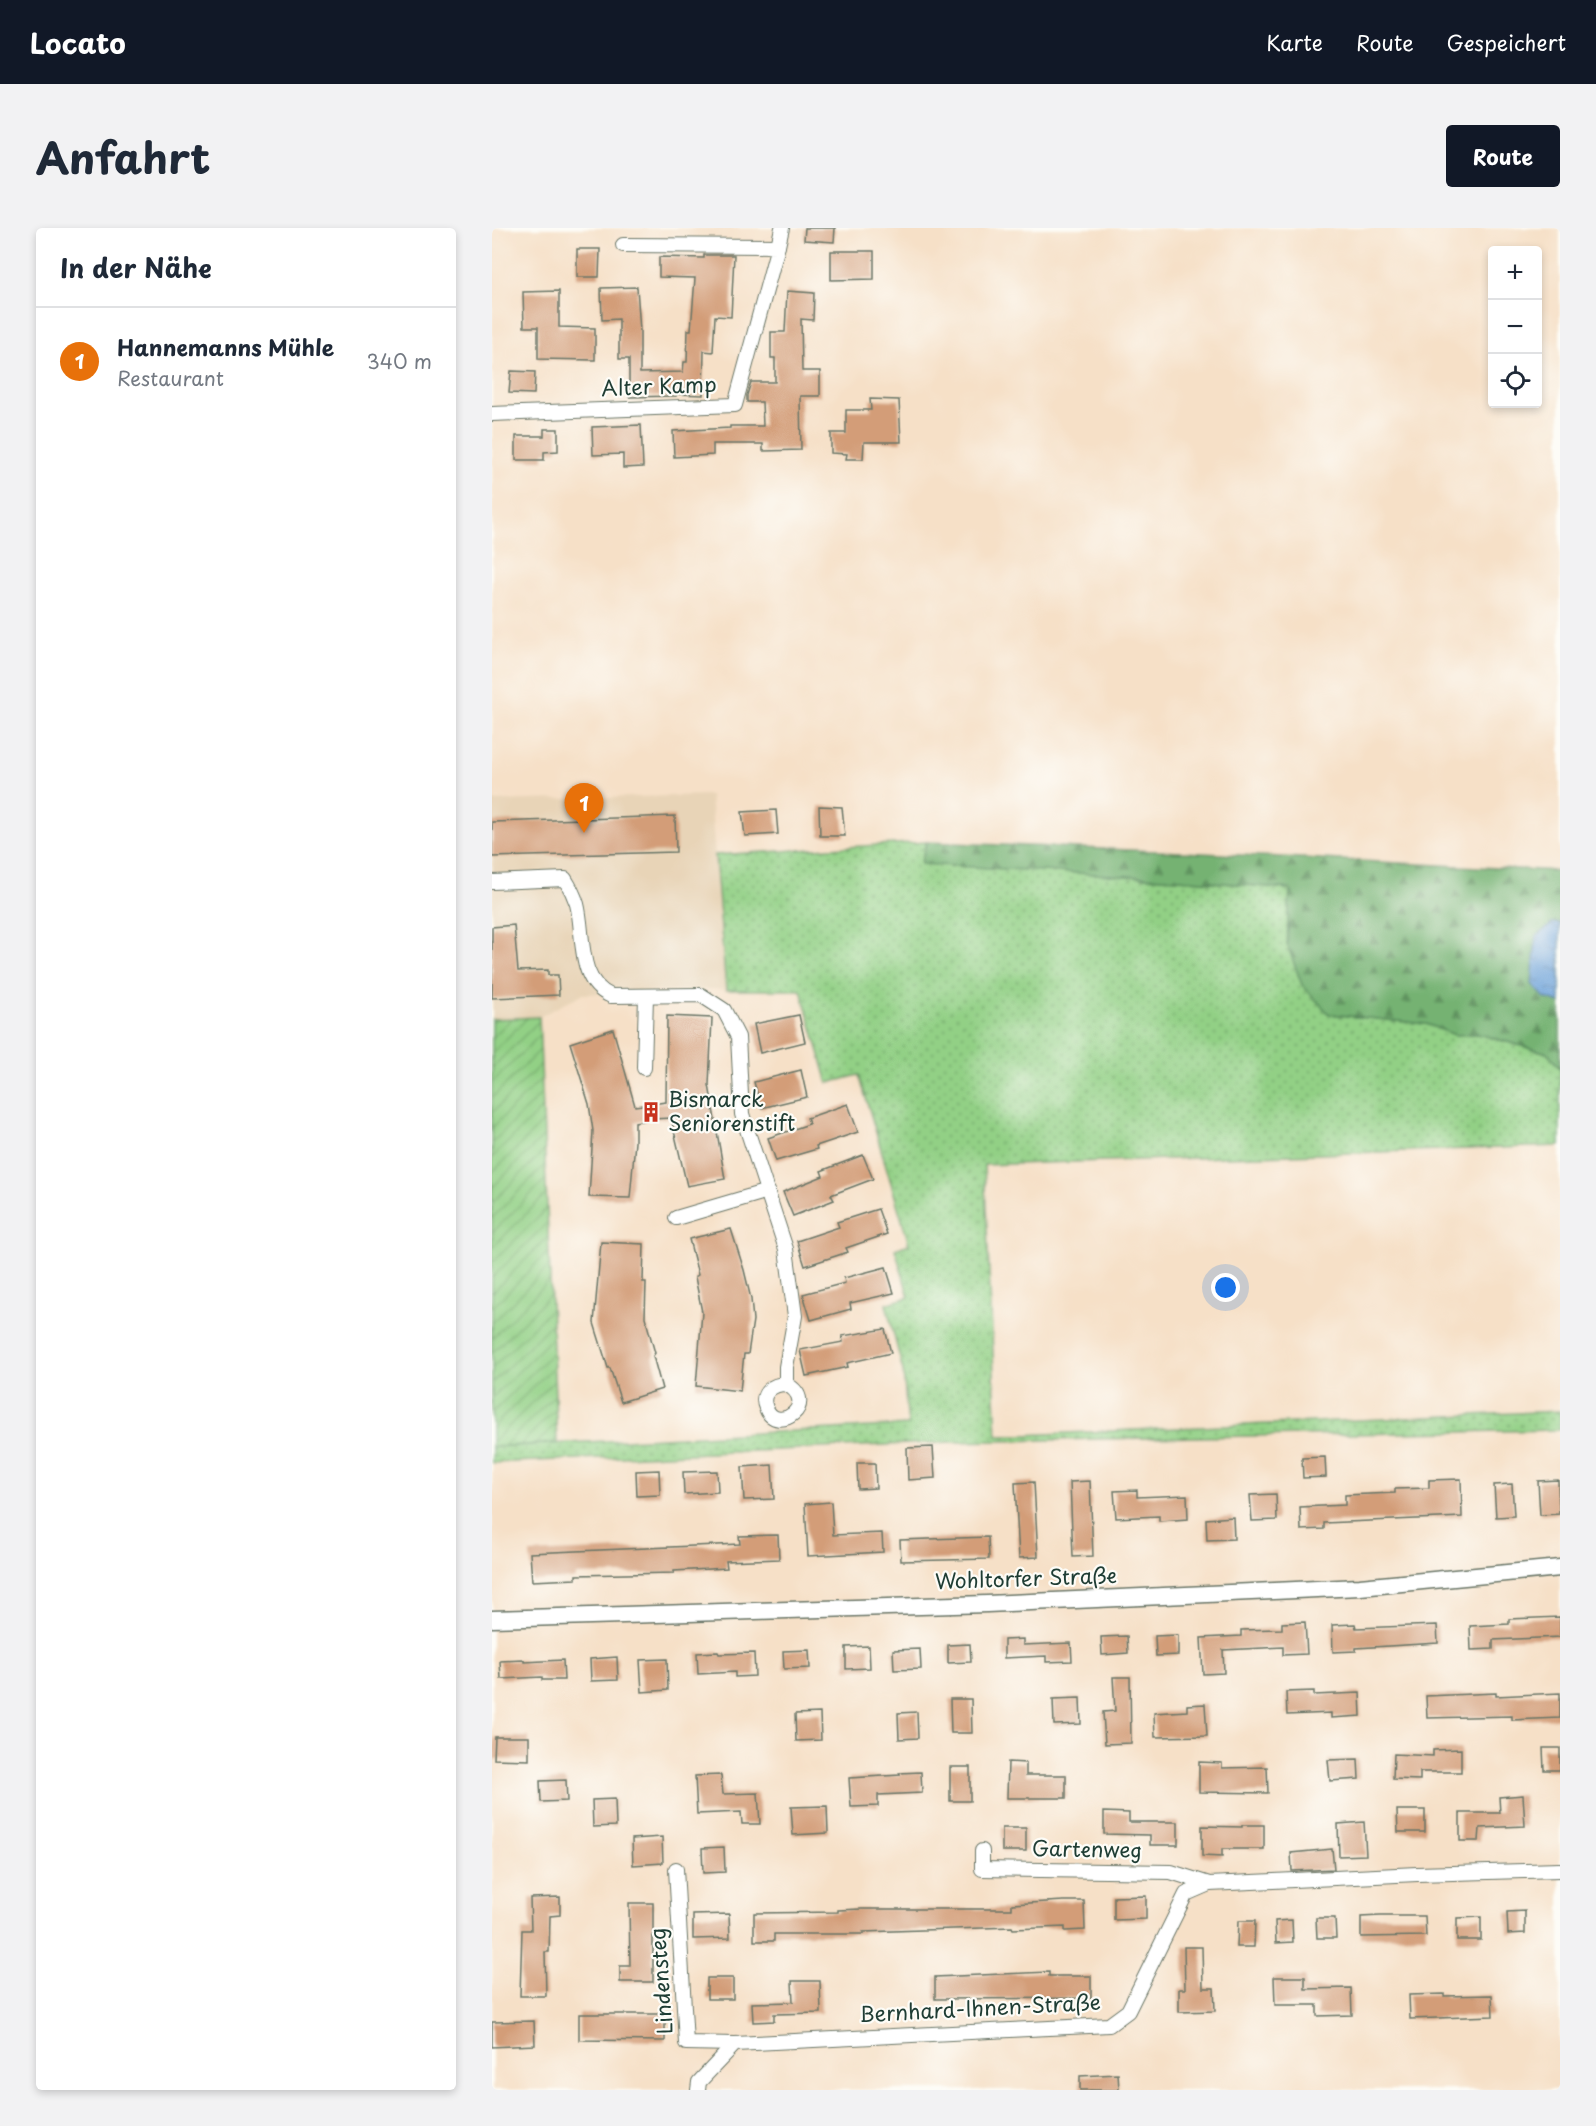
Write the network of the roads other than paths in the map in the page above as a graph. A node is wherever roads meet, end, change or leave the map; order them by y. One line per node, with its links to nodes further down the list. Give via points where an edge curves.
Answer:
1 (782, 228): 3 (street, Alter Kamp)
2 (623, 245): 3 (street)
3 (778, 246): 4 (street, Alter Kamp, via 735,405)
4 (492, 414)
5 (492, 882): 6 (street, via 566,879 578,906 586,969 599,991 611,996)
6 (646, 996): 7 (street); 8 (street, via 701,995 724,1010 738,1036 742,1113)
7 (644, 1068)
8 (768, 1191): 9 (street); 10 (street, via 786,1249 795,1316)
9 (676, 1218)
10 (786, 1384)
11 (1560, 1568): 12 (street, Wohltorfer Straße, via 1360,1587 987,1604)
12 (492, 1619)
13 (982, 1851): 16 (street, Gartenweg, via 982,1869 1171,1872)
14 (676, 1869): 17 (street, Lindensteg, via 686,2043)
15 (1560, 1870): 16 (street, Bernhard-Ihnen-Straße)
16 (1209, 1884): 17 (street, Bernhard-Ihnen-Straße, via 1186,1894 1128,2011 1109,2025)
17 (735, 2044): 18 (street)
18 (698, 2086)

